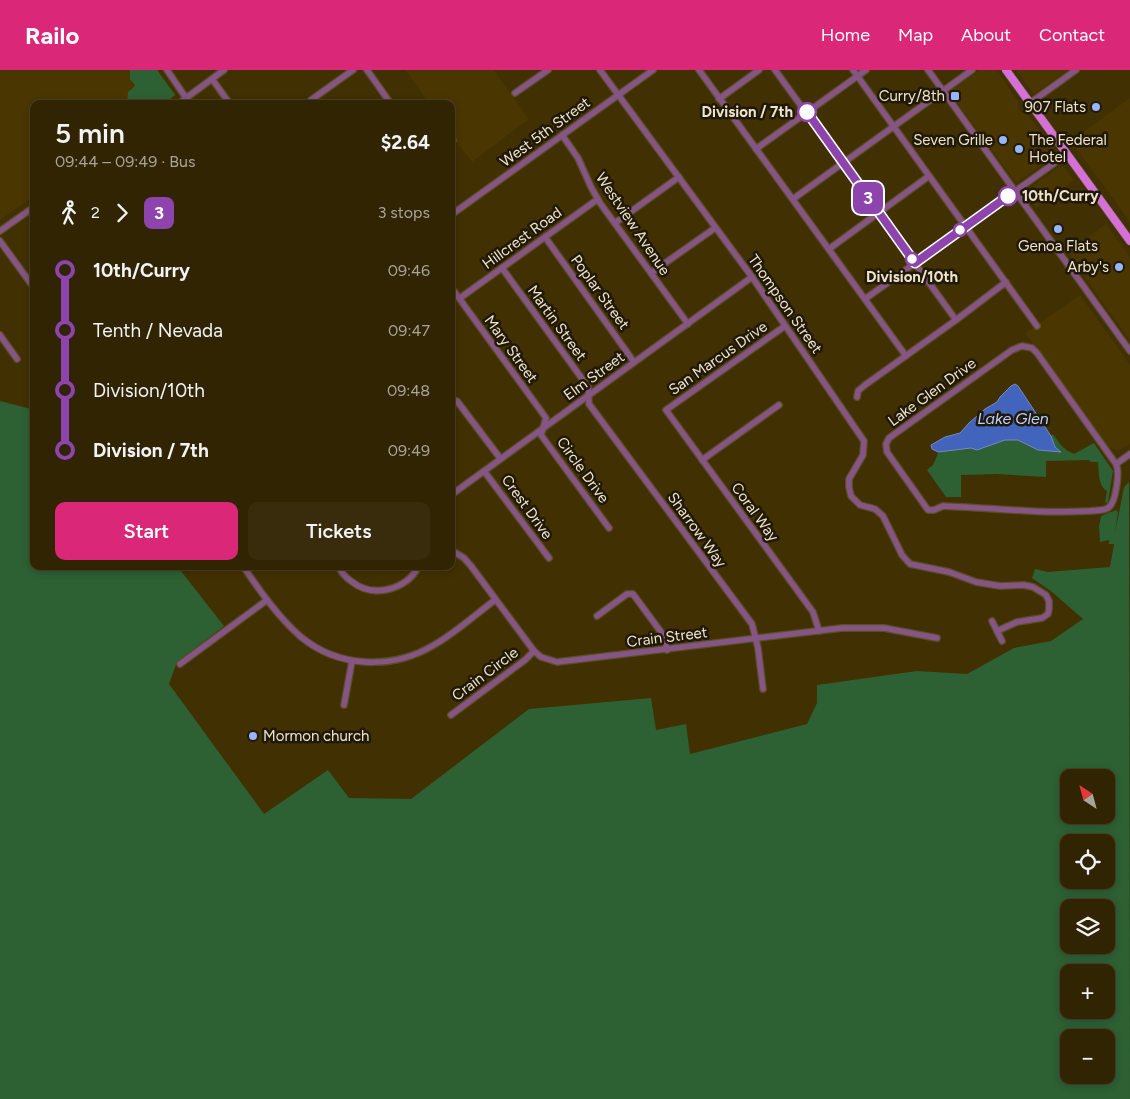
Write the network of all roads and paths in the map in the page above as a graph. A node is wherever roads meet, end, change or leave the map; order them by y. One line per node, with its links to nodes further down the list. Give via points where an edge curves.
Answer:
1 (167, 70): 22 (street)
2 (224, 70): 18 (street)
3 (353, 70): 26 (street)
4 (367, 70): 27 (street)
5 (548, 70): 20 (street)
6 (600, 70): 21 (street, Thompson Street)
7 (653, 70): 21 (street, West 5th Street)
8 (699, 70): 23 (street)
9 (759, 70): 23 (street)
10 (775, 70): 29 (street)
11 (852, 70): 17 (street)
12 (866, 70): 17 (street)
13 (928, 70): 19 (street)
14 (972, 70): 19 (street)
15 (1006, 70): 28 (main road)
16 (1076, 70): 28 (street)
17 (857, 76): 29 (street); 30 (street)
18 (212, 79): 22 (street); 25 (street)
19 (943, 91): 30 (street); 37 (street)
20 (515, 94)
21 (618, 95): 31 (street, West 5th Street); 36 (street, Thompson Street)
22 (186, 98): 24 (street)
23 (719, 98): 32 (street)
24 (183, 100)
25 (227, 100)
26 (312, 100)
27 (388, 100)
28 (1030, 103): 33 (main road)
29 (807, 112): 32 (street); 34 (street)
30 (893, 126): 34 (street); 35 (street)
31 (562, 136): 38 (street, Westview Avenue, via 578,158); 41 (street, West 5th Street)
32 (756, 149): 39 (street)
33 (1067, 154): 37 (street); 49 (main road)
34 (843, 163): 39 (street); 42 (street)
35 (929, 176): 42 (street); 44 (street)
36 (679, 177): 43 (street); 45 (street, Thompson Street)
37 (1015, 191): 44 (street); 65 (street)
38 (598, 199): 43 (street, Westview Avenue); 47 (street, Hillcrest Road)
39 (793, 199): 50 (street)
40 (30, 210): 46 (street)
41 (455, 212)
42 (879, 213): 50 (street); 51 (street)
43 (615, 223): 53 (street, Westview Avenue)
44 (966, 227): 51 (street); 56 (street)
45 (715, 228): 53 (street); 54 (street, Thompson Street)
46 (0, 231)
47 (545, 237): 52 (street, Hillcrest Road); 68 (street, Poplar Street)
48 (0, 241): 55 (street)
49 (1130, 241)
50 (829, 249): 59 (street)
51 (915, 263): 59 (street); 60 (street)
52 (502, 268): 58 (street, Hillcrest Road); 69 (street, Martin Street, via 588,387)
53 (651, 274): 61 (street, Westview Avenue)
54 (752, 278): 61 (street, Elm Street); 62 (street, Thompson Street)
55 (30, 282)
56 (1006, 282): 60 (street); 63 (street)
57 (455, 292): 58 (street, Mary Street)
58 (460, 298): 74 (street, Mary Street, via 546,418)
59 (865, 299): 66 (street)
60 (956, 320): 66 (street)
61 (688, 324): 68 (street, Elm Street)
62 (785, 326): 73 (street, San Marcus Drive); 92 (street, Thompson Street, via 864,441 863,455 849,478 851,496 860,505 875,509 883,516 902,555 910,564 949,572 976,582 1033,587 1046,595 1048,614)
63 (1037, 326)
64 (0, 335): 67 (street)
65 (1130, 351)
66 (906, 356): 70 (street, via 865,385)
67 (17, 360)
68 (634, 362): 69 (street, Elm Street)
69 (589, 395): 74 (street, Elm Street); 94 (street, Sharrow Way, via 589,404 752,624)
70 (857, 397)
71 (455, 401): 76 (street)
72 (778, 405): 77 (street)
73 (666, 410): 77 (street, Coral Way)
74 (544, 427): 76 (street, Elm Street); 81 (street, Circle Drive, via 541,435)
75 (1130, 454): 78 (street)
76 (500, 458): 79 (street, Elm Street)
77 (702, 460): 91 (street, Coral Way, via 813,612)
78 (1116, 464): 78 (street, Lake Glen Drive, via 1114,497 1111,506 1105,510 1066,512 943,506 928,510 888,452 886,444 889,438 1022,346 1037,353)
79 (484, 470): 80 (street, Elm Street); 83 (street, Crest Drive)
80 (455, 492)
81 (610, 528)
82 (455, 552): 88 (street, Crain Street, via 471,566)
83 (549, 558)
84 (246, 570): 87 (street)
85 (341, 570): 86 (street, via 349,580 370,590 393,589 408,580)
86 (416, 570)
87 (267, 600): 98 (street, via 302,637 332,655); 99 (street)
88 (495, 600): 97 (street, Crain Street); 98 (street, via 435,645 420,652 399,660)
89 (597, 616): 96 (street, via 627,594 633,594 664,637)
90 (992, 621): 92 (street)
91 (819, 631): 93 (street, Crain Street, via 876,628); 94 (street, Crain Street)
92 (997, 631): 95 (street)
93 (937, 638)
94 (756, 639): 96 (street, Crain Street); 100 (street, Sharrow Way)
95 (1002, 641)
96 (667, 650): 97 (street, Crain Street, via 557,662)
97 (534, 651): 102 (street, Crain Circle)
98 (352, 661): 101 (street)
99 (180, 664)
100 (763, 690)
101 (344, 705)
102 (451, 715)

